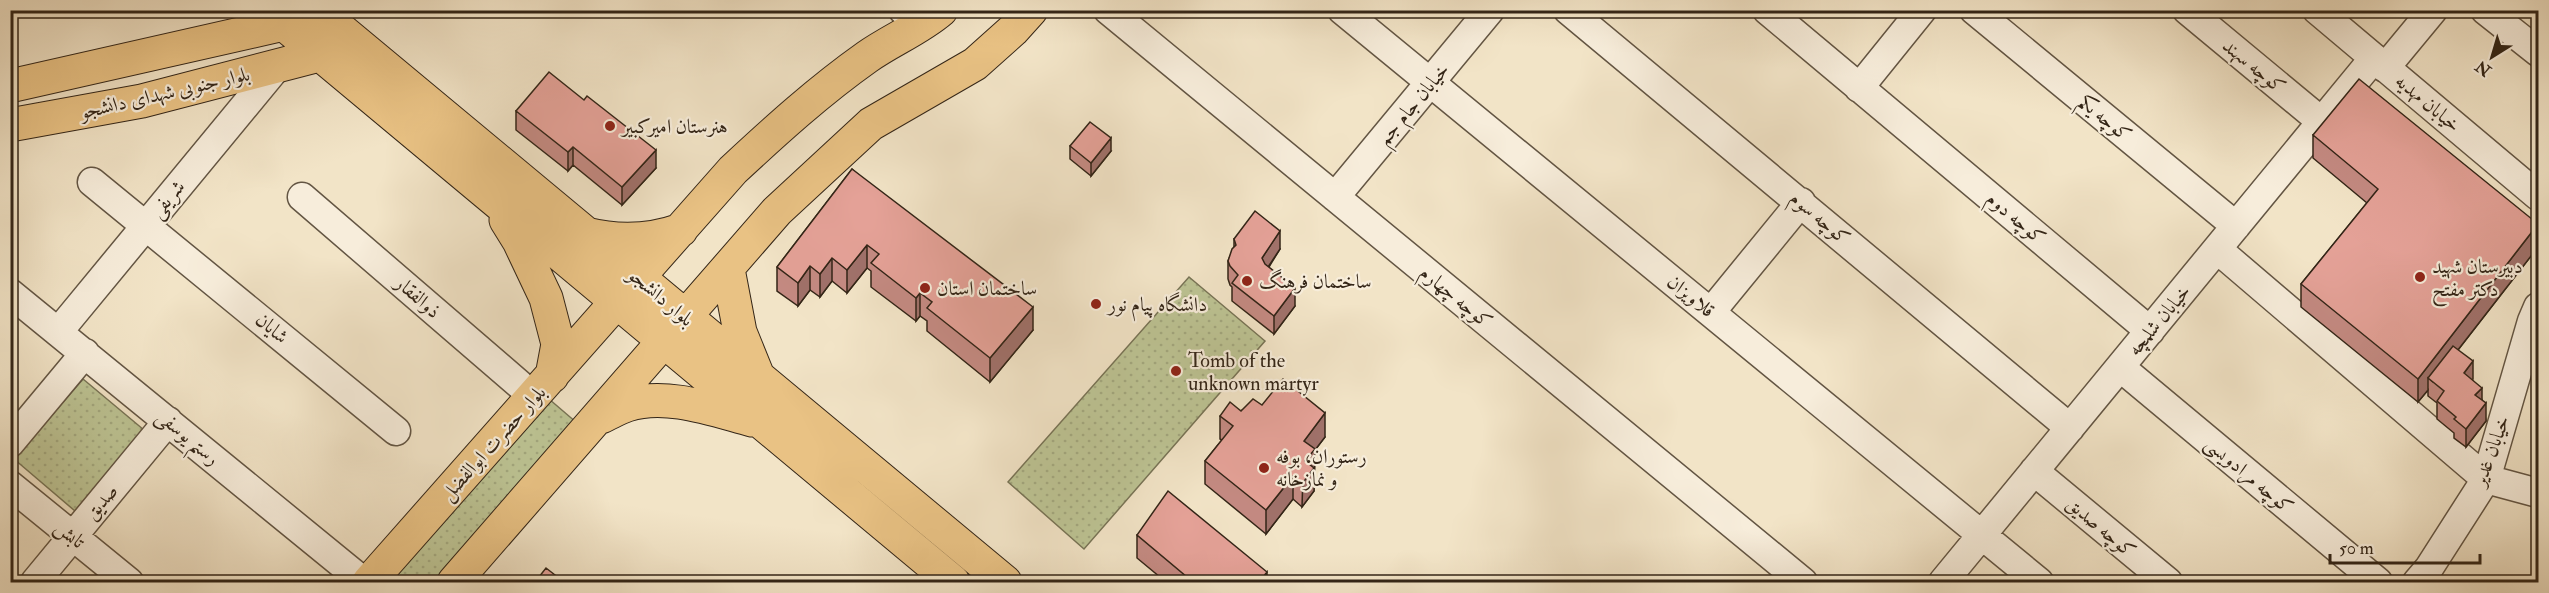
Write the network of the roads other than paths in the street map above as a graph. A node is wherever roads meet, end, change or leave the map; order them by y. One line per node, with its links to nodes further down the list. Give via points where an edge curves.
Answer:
1 (317, 10): 36 (main road, بلوار دانشجو)
2 (1031, 10): 38 (main road, via 975,64 871,124 777,212)
3 (1108, 10): 30 (street, کوچه چهارم)
4 (1342, 10): 21 (street, قلاویزان)
5 (1490, 10): 21 (street, خیابان جام جم)
6 (1568, 10): 32 (street, کوچه سوم)
7 (1767, 10): 23 (street, کوچه دوم)
8 (1922, 10): 23 (street)
9 (1974, 10): 34 (street, کوچه یکم)
10 (2187, 10): 25 (street, کوچه سهند)
11 (2317, 10): 19 (street, خیابان مهدیه)
12 (2433, 10): 19 (street, خیابان شلمچه)
13 (2485, 10): 16 (street)
14 (921, 15): 35 (main road, بلوار حضرت ابوالفضل, via 791,114 733,170)
15 (275, 17): 17 (main road, بلوار دانشجو); 18 (main road, بلوار جنوبی شهدای دانشجو)
16 (2538, 52)
17 (319, 55): 20 (main road, بلوار جنوبی شهدای دانشجو); 31 (main road, بلوار دانشجو)
18 (137, 58): 22 (main road, بلوار جنوبی شهدای دانشجو); 24 (main road, via 148,78)
19 (2380, 63): 25 (street, خیابان شلمچه); 28 (street, خیابان مهدیه)
20 (276, 68): 24 (main road, بلوار جنوبی شهدای دانشجو); 33 (street, شریفی)
21 (1431, 82): 30 (street, خیابان جام جم); 43 (street, قلاویزان)
22 (10, 86)
23 (1860, 88): 46 (street, کوچه دوم)
24 (142, 100): 26 (main road, بلوار جنوبی شهدای دانشجو)
25 (2322, 122): 34 (street, خیابان شلمچه)
26 (10, 125)
27 (92, 182): 33 (street, شایان)
28 (2538, 196)
29 (302, 197): 51 (street, ذوالفقار)
30 (1335, 197): 72 (street, کوچه چهارم)
31 (492, 199): 41 (main road, بلوار دانشجو); 51 (main road, via 519,241 546,298 558,344)
32 (1801, 202): 43 (street); 55 (street, کوچه سوم)
33 (147, 224): 45 (street, شریفی); 56 (street, شایان)
34 (2236, 226): 37 (street, خیابان شلمچه)
35 (681, 230): 36 (main road, via 630,240); 39 (main road, بلوار حضرت ابوالفضل)
36 (586, 234): 39 (main road, بلوار دانشجو)
37 (2217, 249): 46 (street, خیابان شلمچه); 59 (street)
38 (728, 268): 44 (main road); 50 (main road, via 740,332)
39 (639, 278): 41 (main road, بلوار حضرت ابوالفضل); 44 (main road, بلوار دانشجو)
40 (10, 293): 45 (street, رستم یوسفی)
41 (617, 303): 47 (main road, بلوار دانشجو); 51 (main road, بلوار حضرت ابوالفضل)
42 (2538, 307): 59 (street, خیابان غدیر)
43 (1711, 312): 62 (street, قلاویزان)
44 (686, 317): 47 (main road); 50 (main road, بلوار دانشجو)
45 (59, 331): 48 (street, رستم یوسفی)
46 (2150, 331): 49 (street, خیابان شلمچه)
47 (664, 343): 52 (main road); 54 (main road, بلوار دانشجو)
48 (85, 353): 53 (street, رستم یوسفی); 57 (street)
49 (2120, 367): 55 (street, خیابان شلمچه); 76 (street, کوچه مرادویسی)
50 (759, 378): 71 (main road, بلوار دانشجو)
51 (543, 387): 68 (main road, بلوار حضرت ابوالفضل)
52 (600, 418): 54 (main road, via 628,404 657,401 699,406); 69 (main road)
53 (168, 421): 63 (street, صدیق); 67 (street, رستم یوسفی)
54 (761, 423): 70 (main road, بلوار دانشجو)
55 (2070, 428): 58 (street, خیابان شلمچه)
56 (396, 431)
57 (10, 443)
58 (2034, 471): 62 (street, خیابان شلمچه); 75 (street, کوچه صدیق)
59 (2486, 479): 61 (street); 64 (street, خیابان غدیر)
60 (10, 485): 63 (street, تابش)
61 (2538, 493)
62 (1982, 535): 73 (street, خیابان شلمچه); 74 (street, قلاویزان)
63 (73, 536): 65 (street, صدیق); 66 (street, تابش)
64 (2431, 578)
65 (35, 582)
66 (129, 582)
67 (363, 582)
68 (369, 582)
69 (454, 582)
70 (953, 582)
71 (1005, 582)
72 (1803, 582)
73 (1943, 582)
74 (2039, 582)
75 (2168, 582)
76 (2379, 582)

